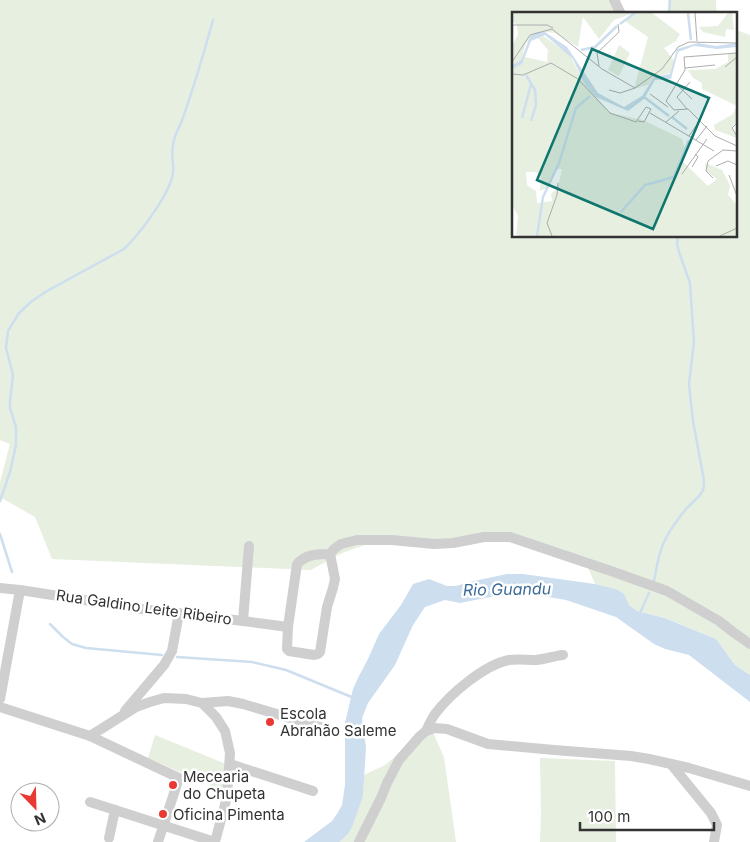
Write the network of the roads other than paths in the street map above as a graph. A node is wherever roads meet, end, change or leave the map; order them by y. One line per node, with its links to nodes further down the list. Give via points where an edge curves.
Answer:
1 (614, 0): 2 (street)
2 (620, 12)
3 (249, 546): 8 (street)
4 (330, 554): 9 (street, via 307,556 297,564); 9 (street, via 335,579 320,652 316,655 289,651); 10 (street, via 348,542 382,539 453,544 493,536 515,538 667,592 719,621)
5 (0, 588): 6 (street, Rua Galdino Leite Ribeiro)
6 (20, 590): 7 (street, Rua Galdino Leite Ribeiro); 12 (street)
7 (179, 614): 8 (street, Rua Galdino Leite Ribeiro); 15 (street, via 172,650 164,666)
8 (242, 621): 9 (street, Rua Galdino Leite Ribeiro)
9 (288, 627)
10 (750, 644)
11 (563, 654): 17 (street, via 494,665 478,674 443,704)
12 (0, 699)
13 (202, 703): 15 (street, via 164,698 136,707); 16 (street, via 228,701 243,704); 19 (street, via 225,731)
14 (0, 707): 18 (street)
15 (119, 717): 18 (street)
16 (327, 729)
17 (426, 731): 20 (street, via 443,728 488,744 631,756); 29 (street, via 394,768)
18 (90, 736): 25 (street, via 179,778)
19 (230, 764): 22 (street); 28 (street, via 227,797)
20 (671, 764): 21 (street); 30 (street, via 717,825)
21 (750, 786)
22 (313, 791)
23 (90, 802): 24 (street)
24 (115, 810): 25 (street); 26 (street)
25 (163, 826): 27 (street); 28 (street)
26 (109, 838)
27 (158, 842)
28 (215, 842)
29 (359, 842)
30 (714, 842)

